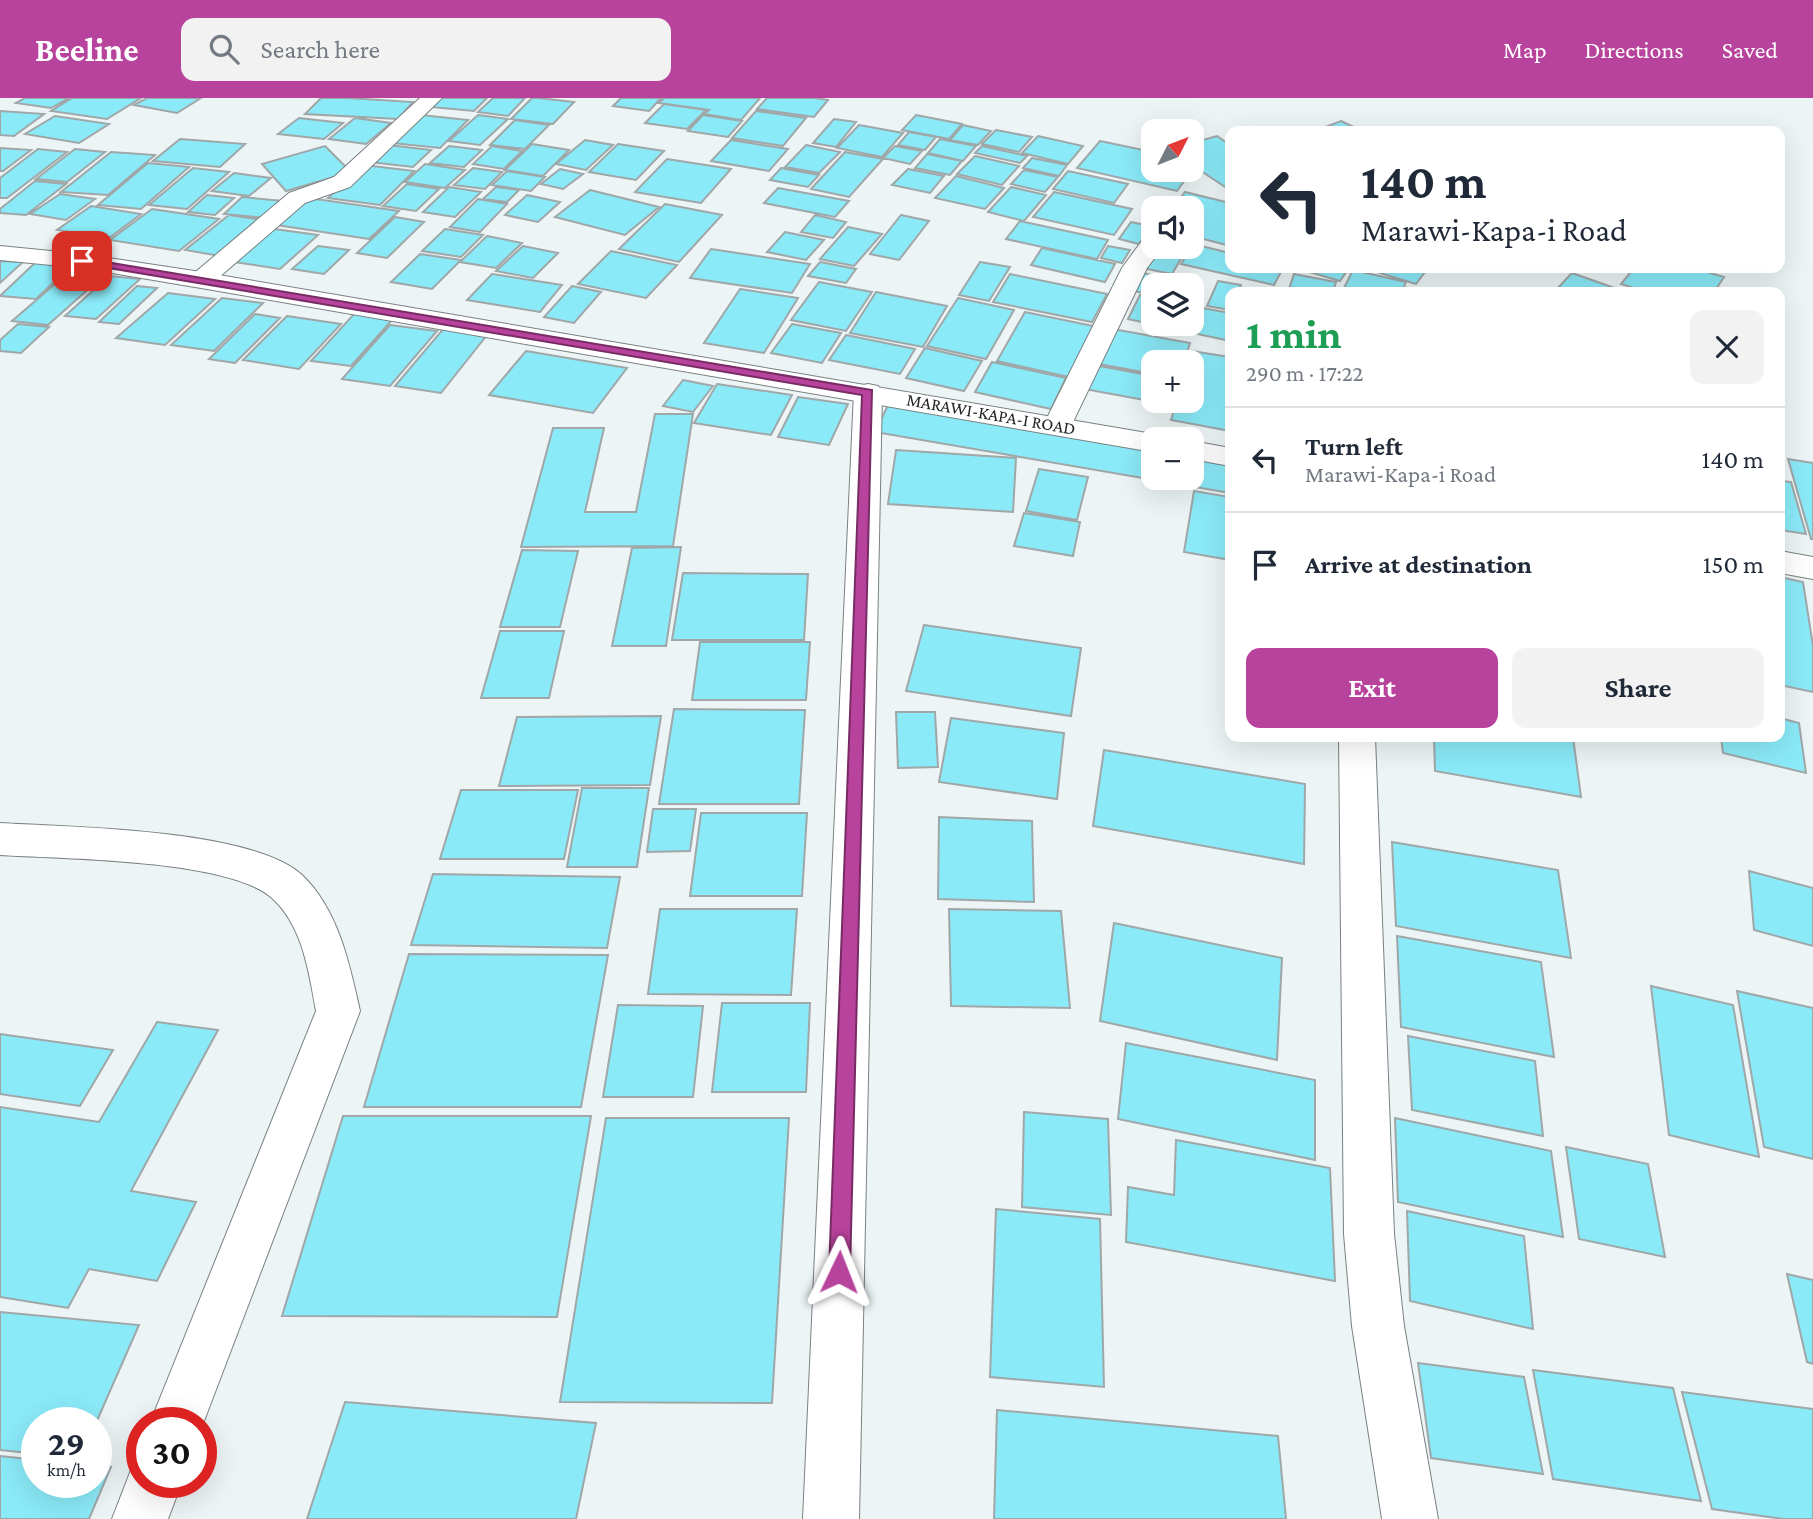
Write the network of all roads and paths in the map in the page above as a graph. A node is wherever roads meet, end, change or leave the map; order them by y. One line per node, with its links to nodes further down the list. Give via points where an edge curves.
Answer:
1 (432, 98): 4 (street, via 342,182 297,198)
2 (0, 253): 4 (street, MARAWI-KAPA-I ROAD)
3 (1141, 259): 6 (street)
4 (201, 280): 5 (street, MARAWI-KAPA-I ROAD)
5 (868, 392): 6 (street, MARAWI-KAPA-I ROAD); 17 (street)
6 (1057, 426): 7 (street, MARAWI-KAPA-I ROAD)
7 (1141, 441)
8 (1204, 452): 9 (street)
9 (1225, 456)
10 (1785, 563): 11 (street)
11 (1813, 568)
12 (1357, 742): 18 (street, via 1369,1234 1378,1326)
13 (0, 839): 14 (street, via 195,855 243,864 284,884 311,919 327,958 338,1012)
14 (183, 1407)
15 (148, 1498): 16 (street)
16 (140, 1519)
17 (831, 1519)
18 (1410, 1519)

